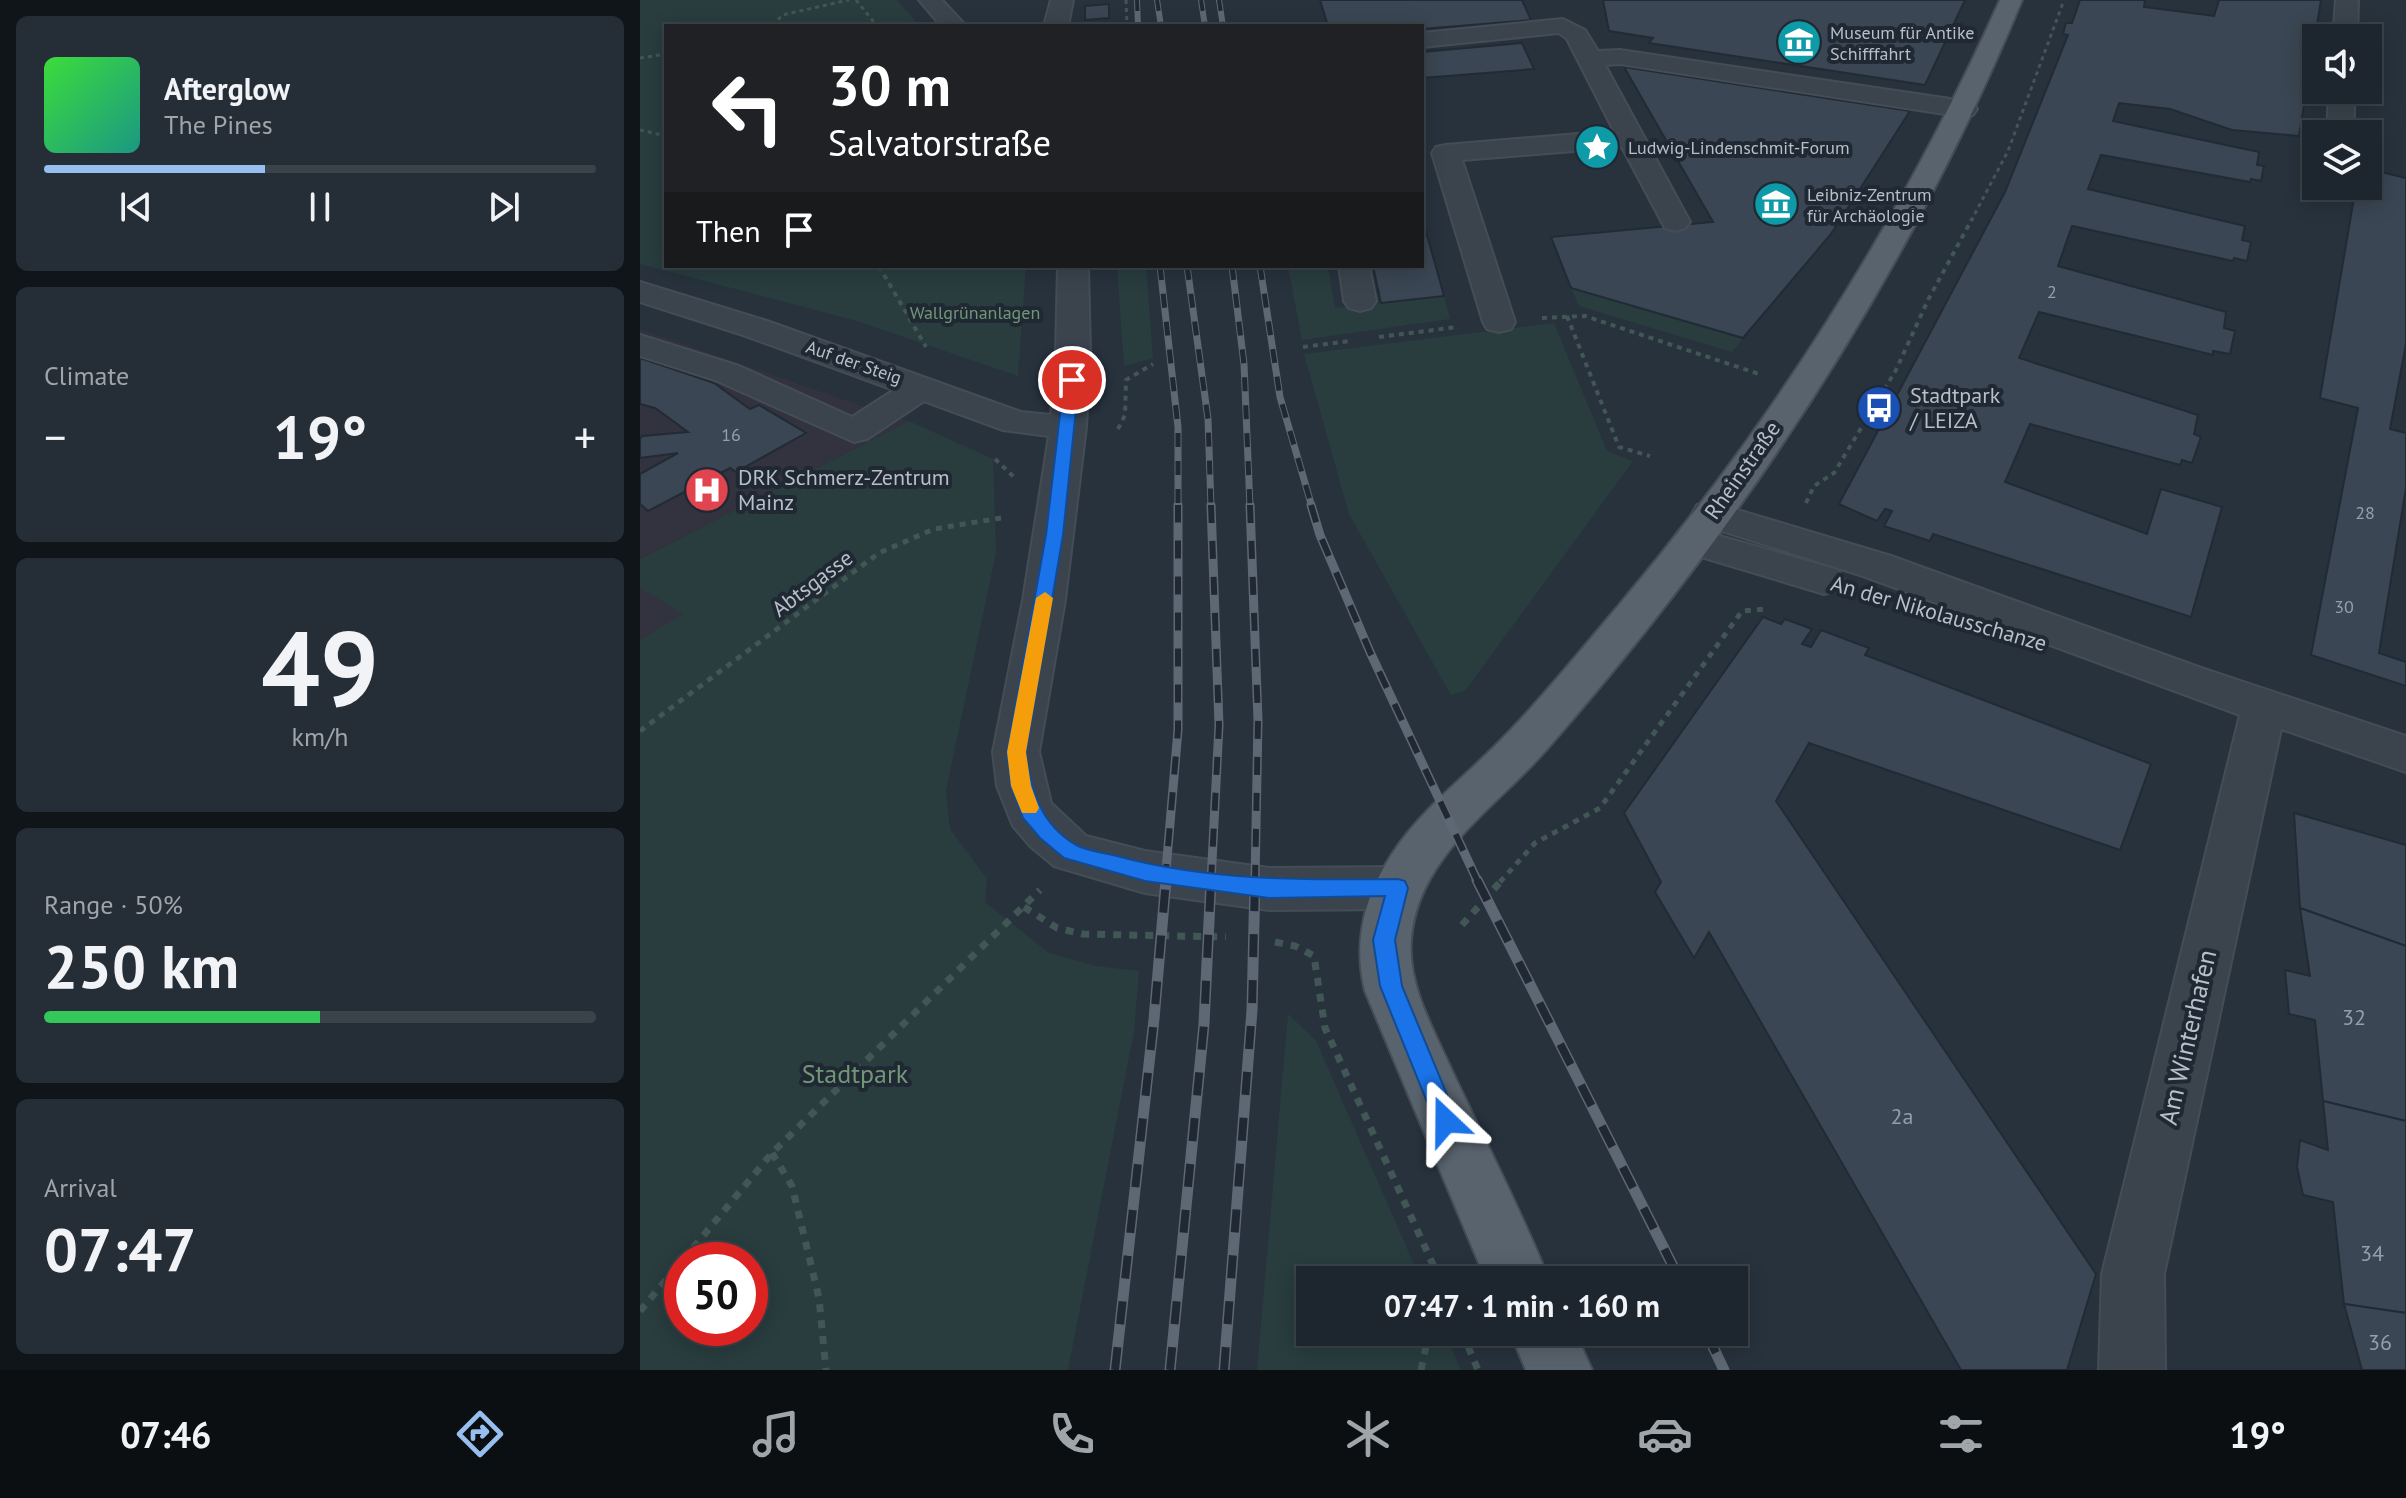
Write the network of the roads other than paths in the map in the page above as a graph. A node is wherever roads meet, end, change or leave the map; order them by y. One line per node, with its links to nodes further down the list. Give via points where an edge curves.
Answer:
1 (930, 0): 6 (street)
2 (1062, 0): 7 (street)
3 (2011, 0): 11 (main road, Rheinstraße)
4 (2347, 0): 8 (street)
5 (1560, 13): 9 (street); 10 (street)
6 (952, 24)
7 (1056, 24)
8 (2346, 24)
9 (1424, 40)
10 (1590, 59): 11 (street, via 1620,57); 12 (street)
11 (1964, 109): 22 (main road, Rheinstraße, via 1868,286)
12 (1631, 138): 13 (street); 18 (street, via 1446,153)
13 (1675, 222)
14 (1073, 268): 21 (street, via 1074,341)
15 (1354, 268): 17 (street)
16 (640, 292): 20 (street, Auf der Steig)
17 (1360, 301)
18 (1499, 322)
19 (640, 345): 20 (street, via 727,373 854,431)
20 (923, 386): 21 (street, Auf der Steig, via 1016,422)
21 (1090, 432): 25 (street, via 1046,587 1016,752 1030,812 1071,852 1145,872 1269,889)
22 (1702, 528): 23 (street, An der Nikolausschanze, via 1892,604 2188,680); 25 (main road, Rheinstraße, via 1532,736 1429,838)
23 (2264, 706): 24 (street, An der Nikolausschanze); 29 (street, Am Winterhafen, via 2133,1274)
24 (2406, 754)
25 (1398, 888): 26 (main road, Rheinstraße, via 1384,940 1391,986)
26 (1512, 1266)
27 (1548, 1346): 28 (main road)
28 (1559, 1370)
29 (2132, 1370)

